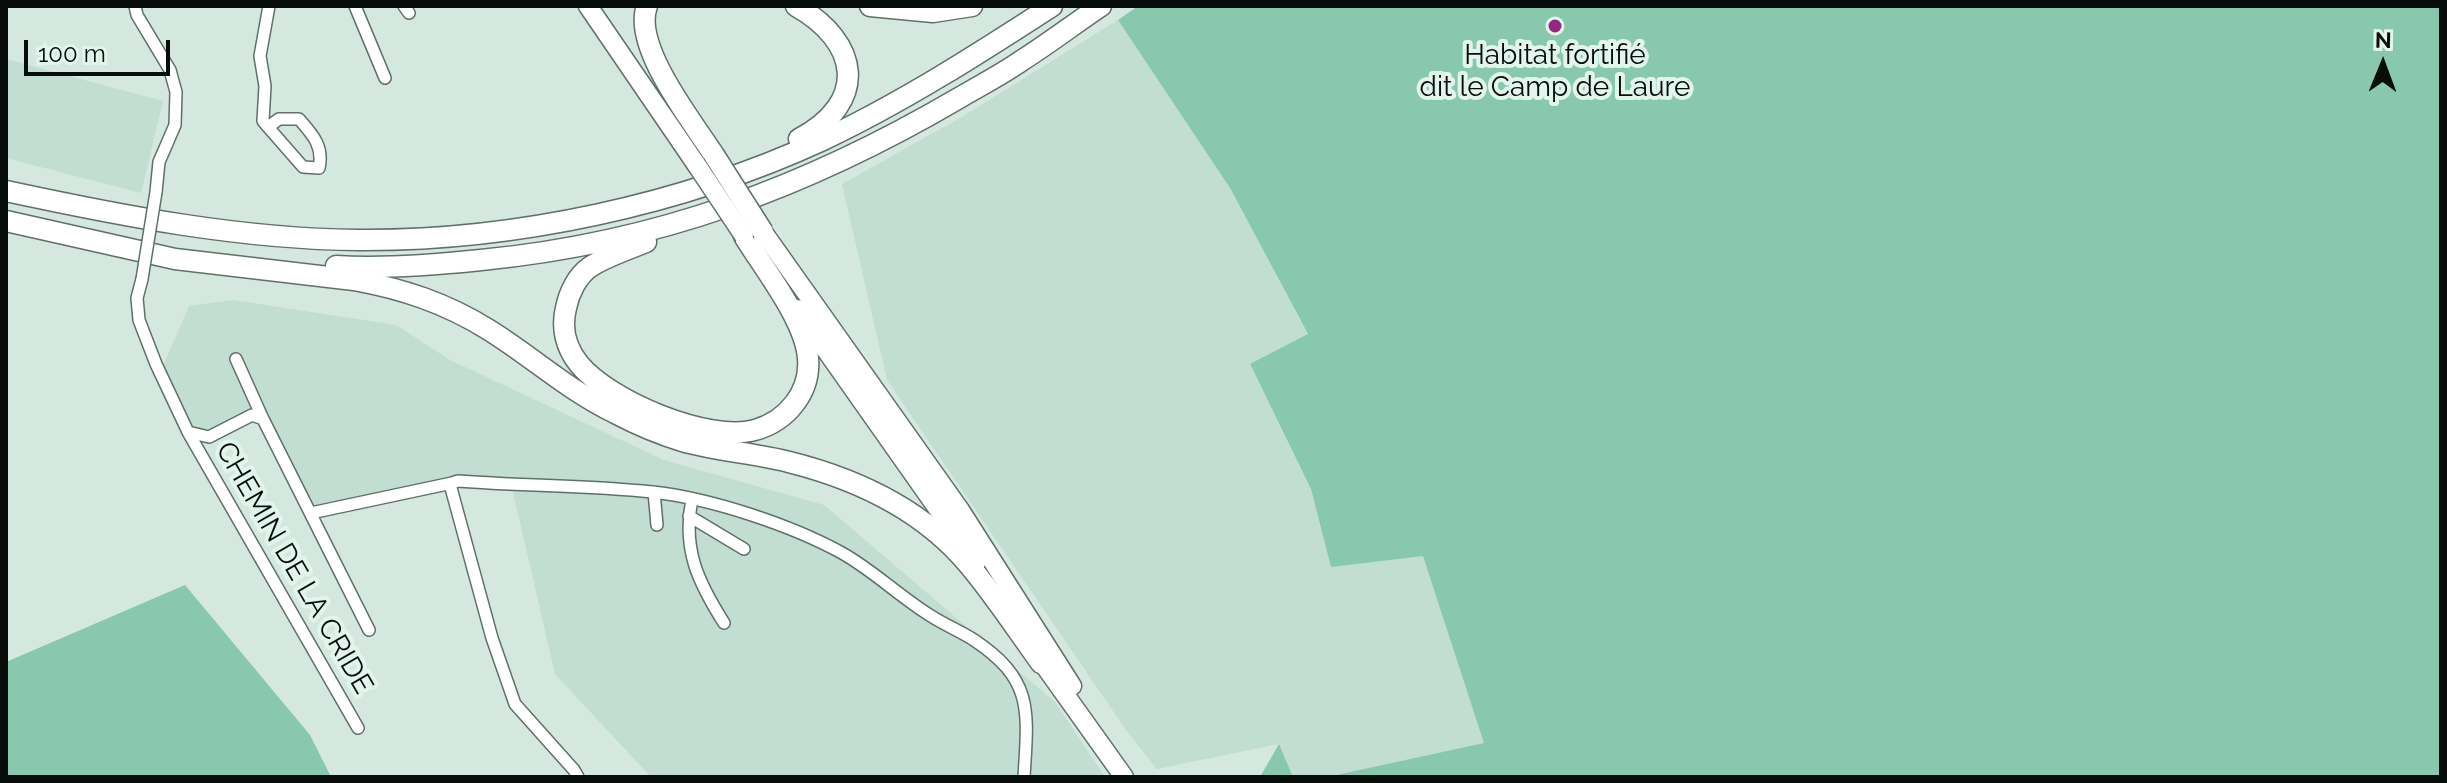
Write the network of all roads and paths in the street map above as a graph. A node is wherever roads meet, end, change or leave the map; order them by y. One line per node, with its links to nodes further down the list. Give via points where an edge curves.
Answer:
1 (135, 6): 22 (street, CHEMIN DE LA CRIDE, bridge, via 170,70 176,92 175,125 159,162 137,298 139,320)
2 (269, 6): 14 (street, via 260,56 263,121)
3 (355, 6): 13 (street)
4 (588, 6): 15 (main road)
5 (601, 6): 15 (main road)
6 (647, 6): 15 (highway, via 643,21 649,48)
7 (796, 6): 18 (highway, via 823,23 846,61 842,101 828,120 776,151 694,183)
8 (870, 6): 9 (highway, via 933,12)
9 (972, 6)
10 (1052, 6): 18 (highway, via 884,109 752,169 606,212)
11 (1101, 6): 12 (highway)
12 (1020, 62): 17 (highway, via 818,172 707,214 576,248 460,263 359,268 234,258); 19 (highway, via 939,115 831,174 588,268 576,282 564,315 570,351 598,382 659,416 728,431 754,430 776,420 799,398 808,371 804,340)
13 (385, 78)
14 (268, 127): 14 (street, via 303,167 319,168 322,155 299,119 279,119)
15 (706, 159): 19 (highway, bridge)
16 (6, 191): 18 (highway, via 242,233 359,240)
17 (6, 220): 32 (highway, via 175,259 383,285 454,309 577,391 654,431 832,474 906,510 969,564)
18 (476, 233)
19 (758, 236): 32 (main road); 37 (main road, via 960,510 1077,695)
20 (236, 359): 21 (street)
21 (263, 419): 22 (street, CHEMIN DE LA CRIDE, via 252,415 209,437); 26 (street, CHEMIN DE LA CRIDE)
22 (188, 432): 33 (street, CHEMIN DE LA CRIDE)
23 (452, 483): 24 (street); 26 (street); 35 (street, via 492,638 515,704)
24 (654, 492): 25 (street); 28 (street)
25 (692, 499): 27 (street); 36 (street, via 841,553 998,658 1019,685 1026,707)
26 (311, 513): 31 (street, CHEMIN DE LA CRIDE)
27 (689, 516): 29 (street); 30 (street, via 703,590)
28 (657, 525)
29 (744, 549)
30 (724, 623)
31 (369, 630)
32 (1041, 663): 34 (main road)
33 (358, 728)
34 (1120, 773)
35 (578, 777)
36 (1024, 777)
37 (1136, 777)

